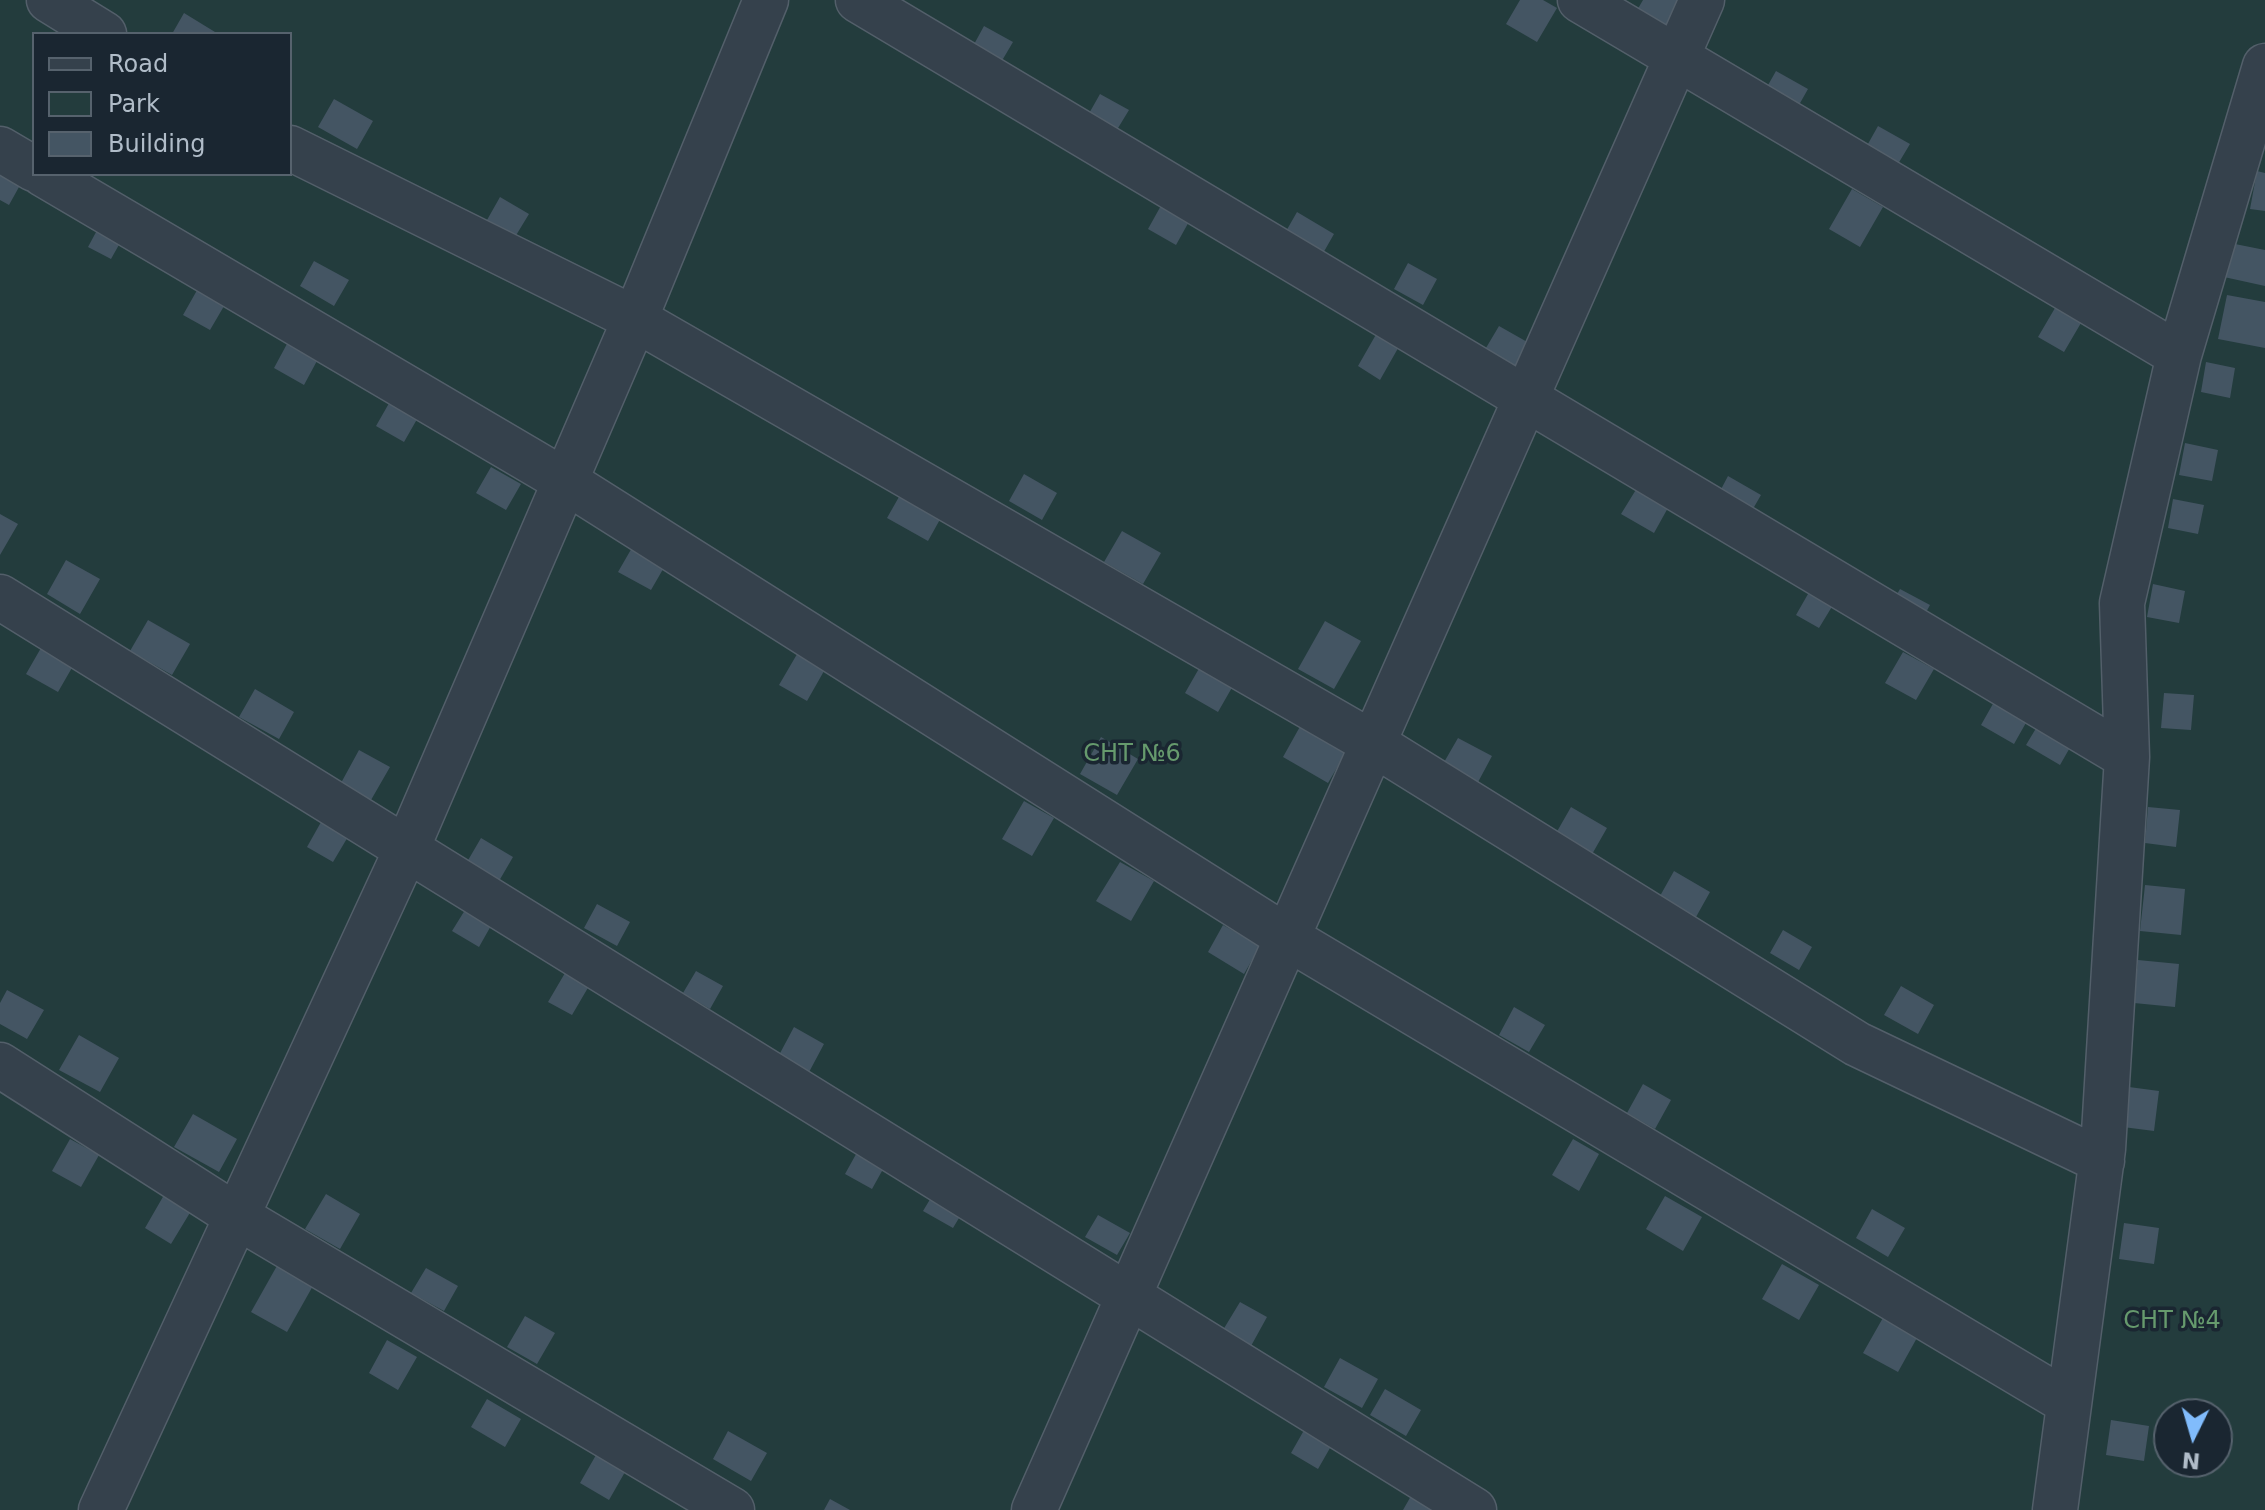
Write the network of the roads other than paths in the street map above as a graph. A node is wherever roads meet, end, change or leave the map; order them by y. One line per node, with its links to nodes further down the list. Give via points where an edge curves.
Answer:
1 (49, 0): 6 (street)
2 (766, 0): 13 (street)
3 (858, 0): 15 (street)
4 (1580, 0): 7 (street)
5 (1702, 0): 7 (street)
6 (101, 32)
7 (1676, 58): 14 (street); 15 (street)
8 (2265, 66): 14 (street)
9 (0, 149): 11 (street)
10 (292, 149): 13 (street)
11 (32, 168)
12 (46, 176): 16 (street)
13 (635, 319): 16 (street); 18 (street)
14 (2179, 355): 19 (street, via 2122,603)
15 (1527, 398): 18 (street); 19 (street)
16 (565, 481): 20 (street); 21 (street)
17 (0, 597): 20 (street)
18 (1374, 744): 21 (street); 23 (street, via 1857,1044)
19 (2127, 757): 23 (street)
20 (408, 846): 24 (street); 25 (street)
21 (1288, 938): 25 (street); 26 (street)
22 (0, 1065): 24 (street)
23 (2102, 1161): 26 (street)
24 (238, 1217): 27 (street); 28 (street)
25 (1128, 1298): 29 (street); 30 (street)
26 (2069, 1403): 31 (street)
27 (101, 1510)
28 (732, 1510)
29 (1034, 1510)
30 (1474, 1510)
31 (2055, 1510)

